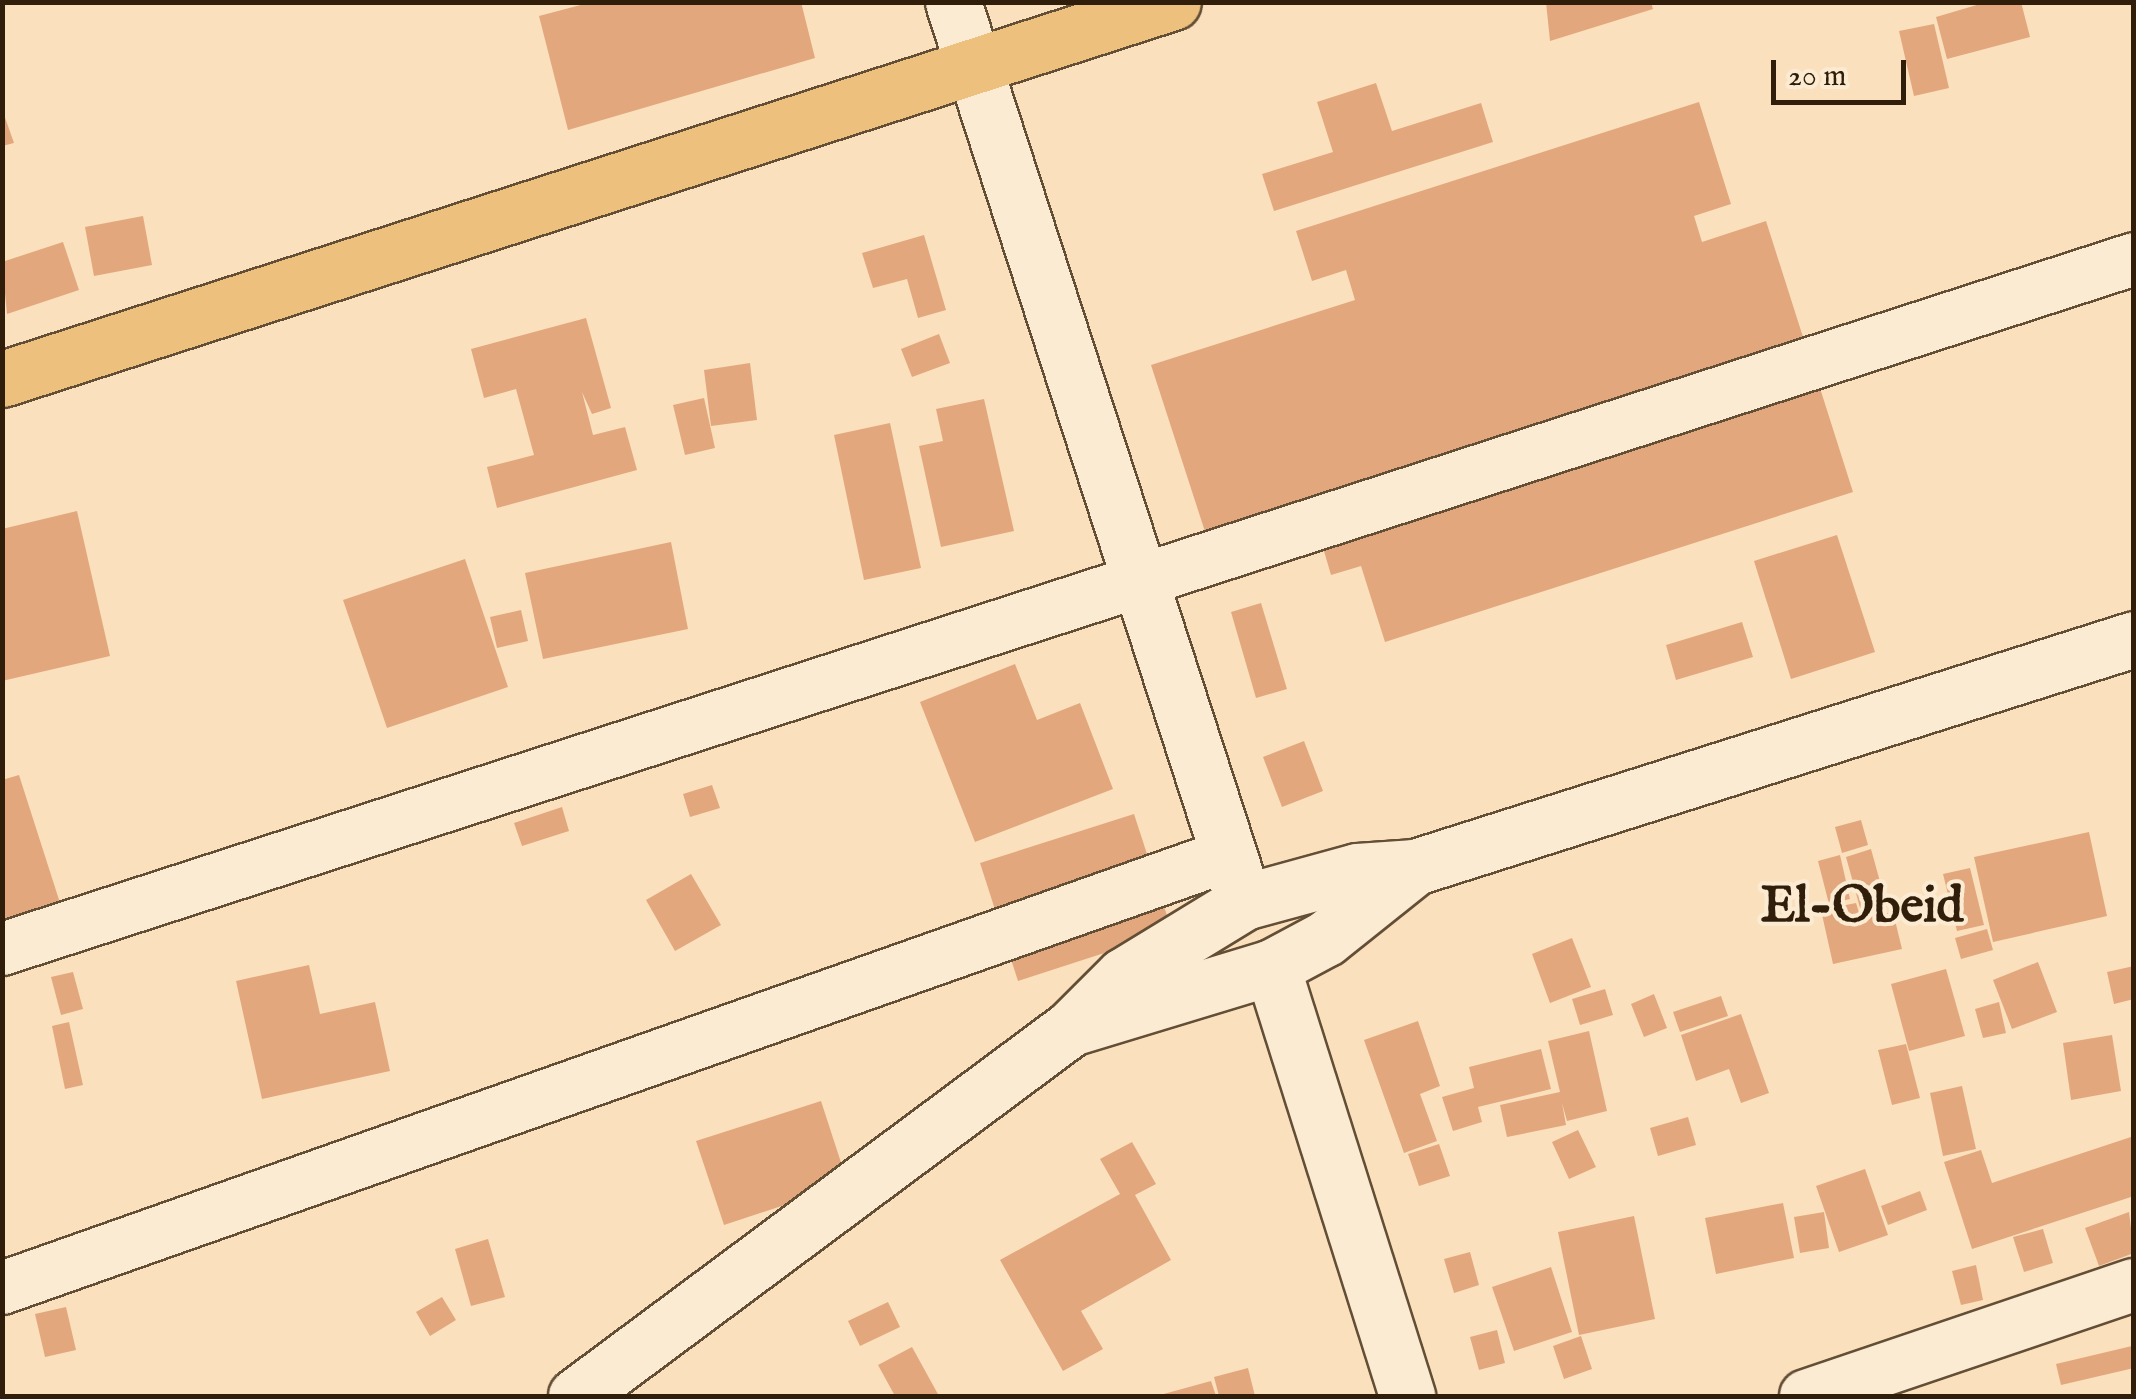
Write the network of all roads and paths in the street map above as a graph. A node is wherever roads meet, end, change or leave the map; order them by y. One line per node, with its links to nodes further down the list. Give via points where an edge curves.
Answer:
1 (953, 2): 3 (street)
2 (1174, 2): 3 (main road)
3 (973, 65): 5 (main road); 6 (street)
4 (2134, 259): 6 (street)
5 (2, 380)
6 (1132, 577): 9 (street); 10 (street)
7 (2130, 651): 8 (street)
8 (1414, 867): 9 (street); 11 (street, via 1326,938)
9 (1235, 879): 12 (street); 14 (street)
10 (2, 949)
11 (1272, 967): 12 (street); 16 (street)
12 (1072, 1028): 15 (street)
13 (2134, 1285): 17 (street)
14 (2, 1288)
15 (576, 1396)
16 (1407, 1396)
17 (1806, 1396)

